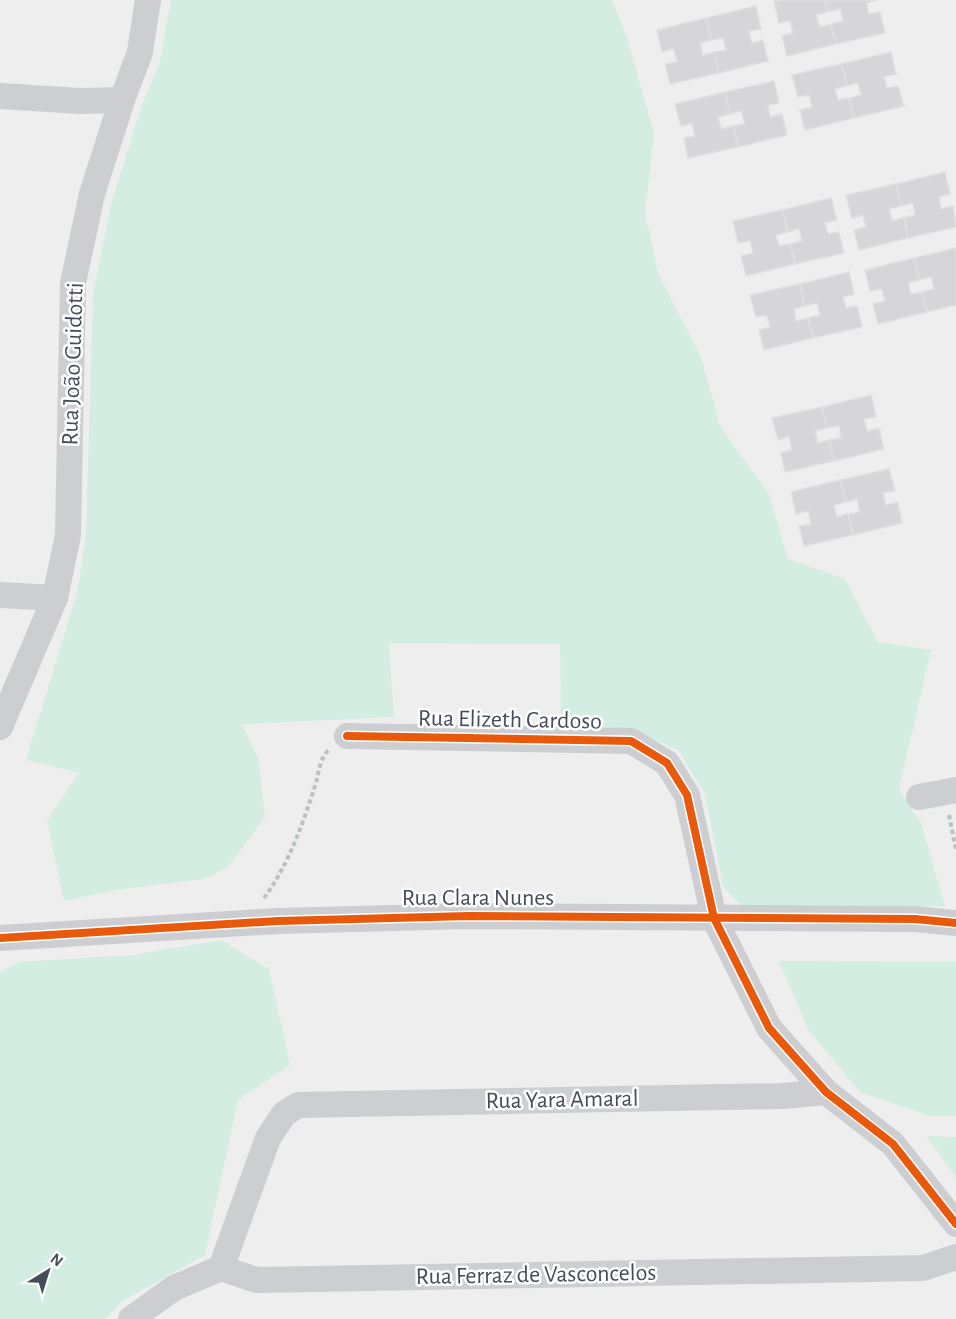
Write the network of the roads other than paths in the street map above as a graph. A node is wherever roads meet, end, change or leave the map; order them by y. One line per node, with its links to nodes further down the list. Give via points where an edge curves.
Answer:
1 (148, 0): 3 (street, Rua João Guidotti, via 140,52)
2 (0, 96): 3 (street)
3 (122, 100): 5 (street, Rua João Guidotti, via 92,194 73,283 68,535)
4 (0, 596): 5 (street)
5 (55, 598): 6 (street, Rua João Guidotti)
6 (0, 727)
7 (347, 736): 8 (street, Rua Elizeth Cardoso, via 631,741 667,763 687,795)
8 (714, 918): 9 (street, Rua Clara Nunes, via 915,918); 10 (street, Rua Clara Nunes, via 469,916 246,923); 11 (street, via 769,1028)
9 (956, 923)
10 (0, 938)
11 (826, 1092): 12 (street, via 893,1144); 14 (street, Rua Yara Amaral, via 298,1105 284,1113 268,1138)
12 (956, 1224)
13 (956, 1257): 14 (street, Rua Ferraz de Vasconcelos, via 923,1268 268,1280)
14 (221, 1268): 15 (street, via 174,1288)
15 (131, 1319)

